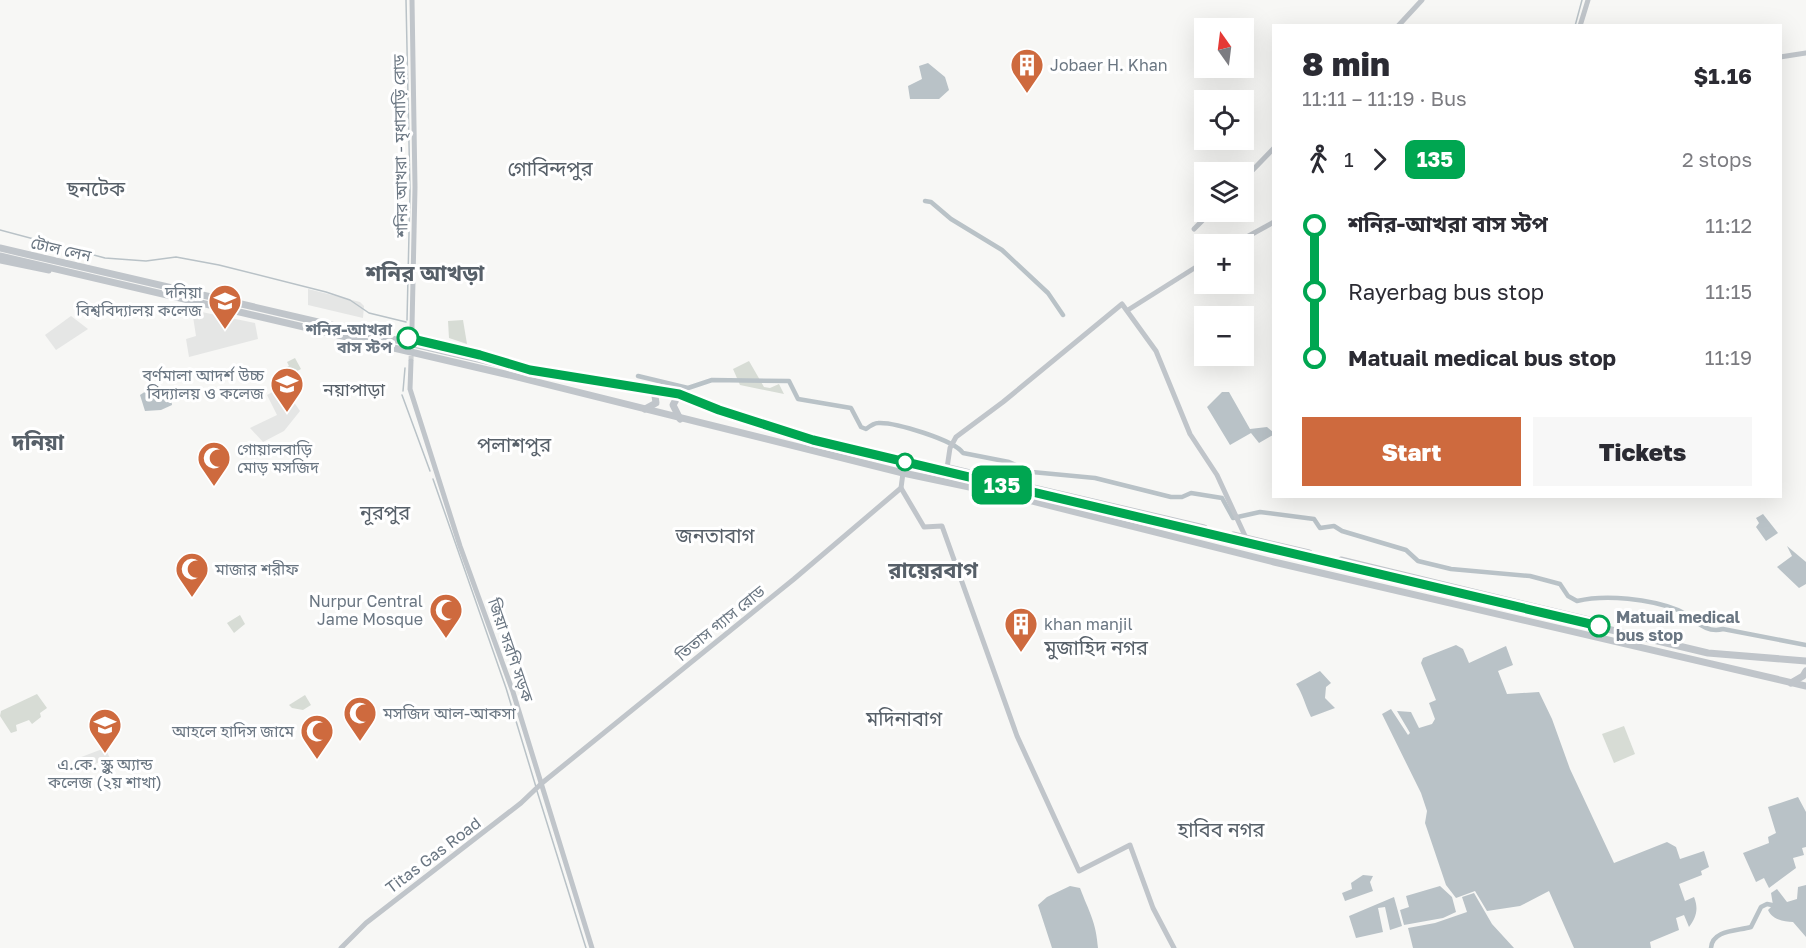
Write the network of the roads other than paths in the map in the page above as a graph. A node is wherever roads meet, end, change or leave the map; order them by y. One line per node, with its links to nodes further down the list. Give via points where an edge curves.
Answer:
1 (412, 0): 19 (street, শনির আখরা - মৃধাবাড়ি রোড)
2 (1422, 0): 4 (street)
3 (1588, 0): 5 (street)
4 (1400, 24)
5 (1581, 24)
6 (1806, 53): 7 (street)
7 (1782, 57)
8 (1272, 150): 9 (street)
9 (1254, 169)
10 (1201, 222): 12 (street)
11 (1272, 223): 13 (street)
12 (1194, 229)
13 (1252, 234)
14 (0, 251): 17 (highway); 21 (highway, টোল লেন); 21 (highway, via 26,251 307,314)
15 (0, 261): 17 (street)
16 (1194, 268): 18 (street)
17 (80, 275): 24 (highway)
18 (1128, 310): 27 (street, via 1122,304 956,437); 30 (street, via 1156,351 1190,435 1217,476)
19 (412, 327)
20 (411, 361): 36 (street, জিয়া সরণি সড়ক, via 410,389 460,546 513,692)
21 (530, 370): 22 (highway)
22 (654, 390): 23 (highway); 24 (highway, via 656,403)
23 (679, 394): 25 (highway, via 673,405); 26 (highway, via 813,440)
24 (645, 409): 25 (highway)
25 (680, 419): 28 (highway)
26 (873, 454): 27 (highway); 31 (highway)
27 (947, 468): 30 (highway)
28 (903, 473): 29 (street); 34 (highway)
29 (901, 488): 36 (street, তিতাস গ্যাস রোড); 39 (street, via 924,527 942,526 1017,736 1079,871 1130,845 1153,908)
30 (1246, 538): 31 (highway, via 1493,596)
31 (1682, 646): 32 (highway, via 1748,658)
32 (1802, 661): 33 (highway)
33 (1806, 669): 34 (highway)
34 (1791, 684): 35 (highway)
35 (1806, 686)
36 (538, 787): 37 (street, Titas Gas Road); 38 (street, জিয়া সরণি সড়ক)
37 (340, 948)
38 (591, 948)
39 (1174, 948)

